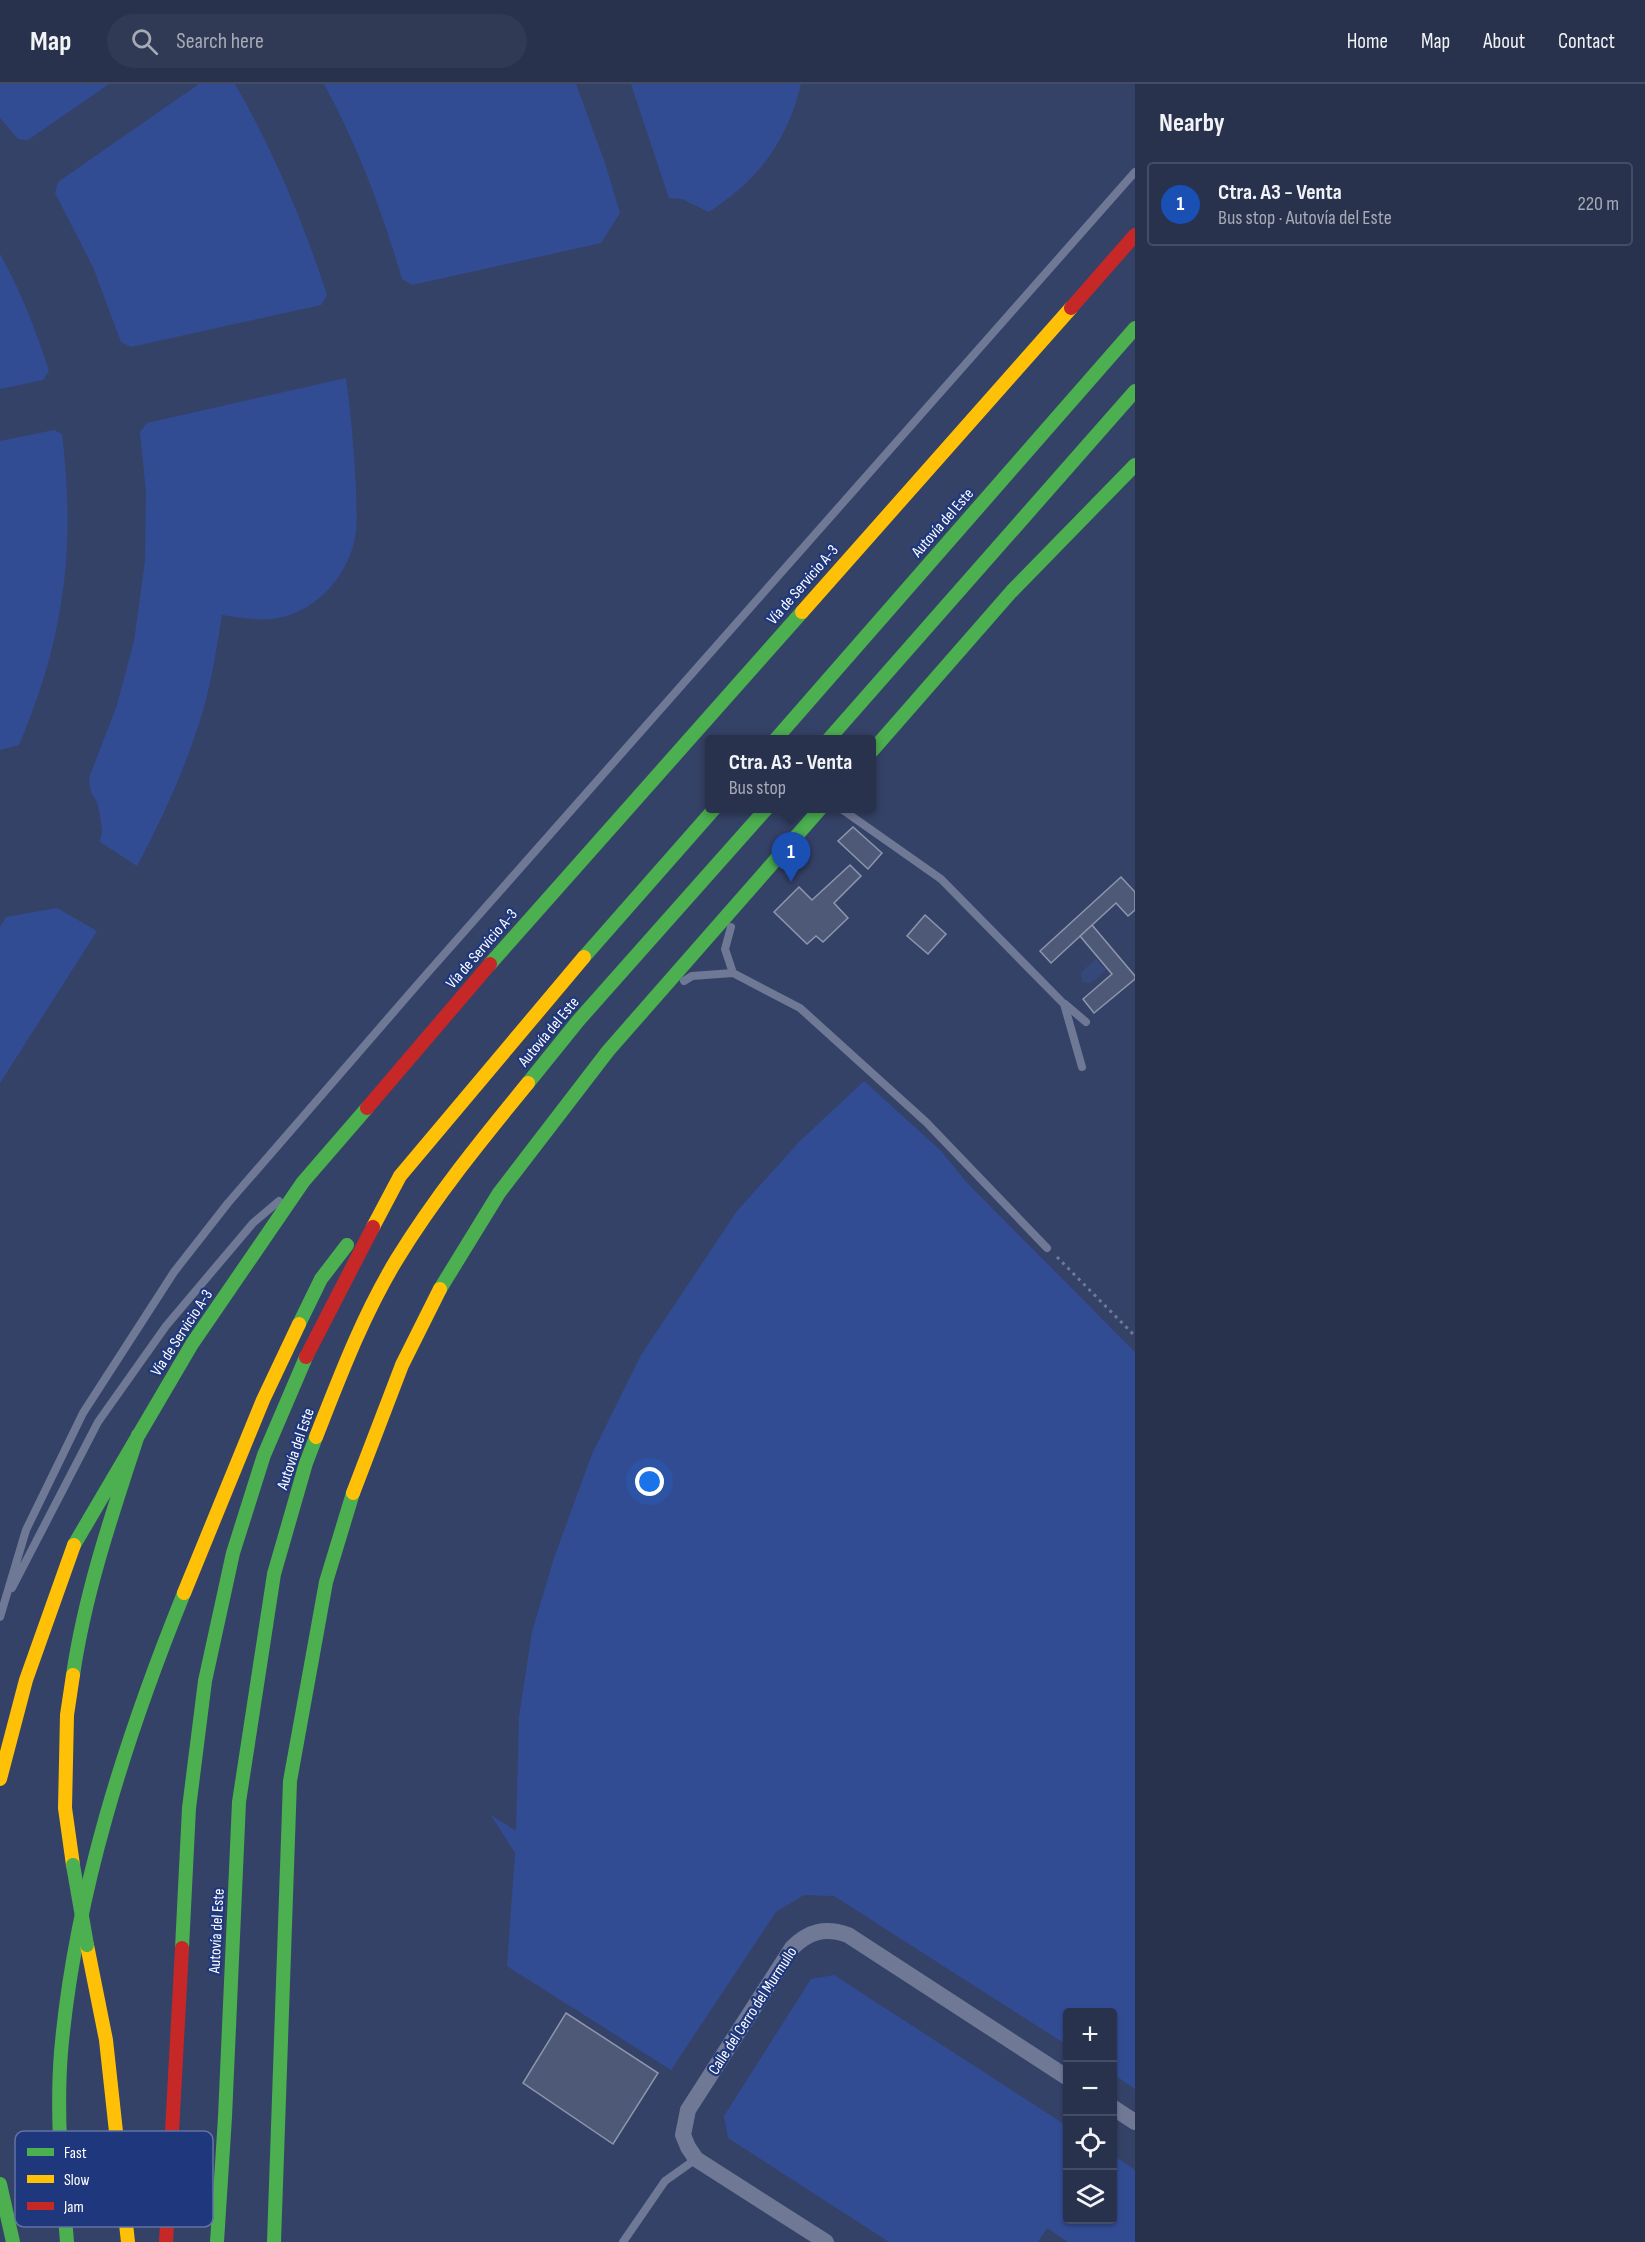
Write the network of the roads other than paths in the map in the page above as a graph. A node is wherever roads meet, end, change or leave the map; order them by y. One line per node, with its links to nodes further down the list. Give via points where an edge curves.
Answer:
1 (1135, 172): 23 (lane, via 214,1220 174,1272 83,1413 26,1530)
2 (1135, 235): 20 (main road, Vía de Servicio A-3, via 483,972)
3 (1135, 328): 6 (main road, Autovía del Este)
4 (1135, 391): 7 (main road)
5 (1135, 465): 8 (main road, via 1011,592)
6 (779, 735)
7 (832, 735)
8 (876, 746)
9 (711, 813): 19 (main road, Autovía del Este)
10 (762, 813): 42 (main road, Autovía del Este, via 578,1021 471,1153 397,1259 349,1352 306,1463 274,1574 239,1802)
11 (817, 813): 13 (main road)
12 (847, 813): 16 (lane, via 941,879)
13 (738, 903): 14 (lane, via 725,949); 15 (main road)
14 (734, 973): 15 (lane, via 692,976); 21 (lane, via 801,1008 926,1122)
15 (658, 994): 34 (main road, via 608,1051 499,1193 453,1266 402,1365 358,1475 326,1581 290,1781)
16 (1064, 1004): 17 (lane); 18 (lane)
17 (1086, 1022)
18 (1082, 1067)
19 (400, 1176): 29 (main road, via 321,1279 263,1400 151,1675 106,1815 72,1963 61,2053); 31 (main road, Autovía del Este, via 312,1342 264,1455 233,1553 206,1681 189,1808)
20 (303, 1182): 22 (main road, Vía de Servicio A-3, via 192,1344); 23 (lane, via 253,1223 139,1364 99,1422)
21 (1047, 1248)
22 (138, 1434): 25 (main road, Vía de Servicio A-3, via 74,1546 26,1680); 30 (main road, bridge, via 98,1558 79,1635 68,1715 65,1808 106,2040)
23 (4, 1603): 24 (lane)
24 (0, 1617)
25 (0, 1779)
26 (1063, 2075): 32 (street, Calle del Cerro del Murmullo, via 848,1935 828,1930 807,1935 792,1948 688,2110 683,2135)
27 (1117, 2110): 28 (street)
28 (1135, 2122)
29 (59, 2131)
30 (116, 2131)
31 (172, 2131)
32 (696, 2159): 45 (lane, via 665,2181); 46 (street)
33 (0, 2184): 38 (main road)
34 (275, 2203): 43 (main road); 44 (main road)
35 (66, 2227): 39 (main road)
36 (126, 2227): 40 (main road, bridge)
37 (167, 2227): 41 (main road, Autovía del Este)
38 (13, 2242)
39 (67, 2242)
40 (128, 2242)
41 (166, 2242)
42 (217, 2242)
43 (268, 2242)
44 (274, 2242)
45 (622, 2242)
46 (826, 2242)

